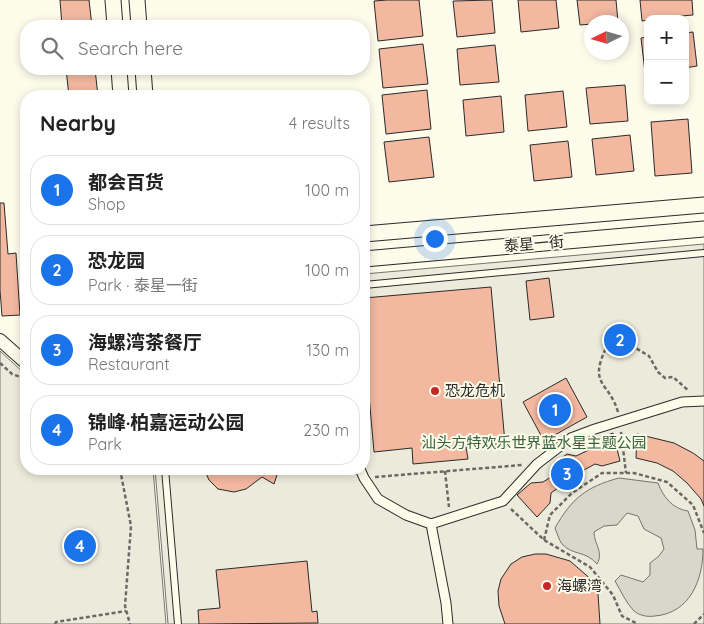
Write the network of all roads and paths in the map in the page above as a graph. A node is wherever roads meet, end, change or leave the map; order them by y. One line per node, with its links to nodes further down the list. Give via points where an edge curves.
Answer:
1 (113, 0): 3 (street)
2 (137, 0): 4 (street)
3 (115, 20)
4 (139, 20)
5 (120, 75): 7 (street)
6 (143, 75): 8 (street)
7 (121, 90)
8 (145, 90)
9 (704, 205): 11 (street, 泰星一街)
10 (704, 229): 13 (street, 泰星一街)
11 (370, 233)
12 (704, 253): 14 (lane)
13 (370, 259)
14 (370, 284)
15 (0, 340): 16 (street)
16 (20, 358)
17 (0, 363): 18 (path)
18 (20, 377)
19 (694, 401): 20 (street); 21 (street); 21 (path, via 690,391 673,377 665,378 649,356 624,341 606,348 599,362 598,376 615,401)
20 (704, 401)
21 (620, 421): 22 (street, via 571,438); 24 (path)
22 (537, 464): 23 (path); 29 (street)
23 (445, 471): 28 (path); 30 (path)
24 (626, 473): 32 (path, via 667,482 693,505); 33 (path, via 602,473 572,493 550,515)
25 (121, 475): 34 (path, via 131,526)
26 (166, 475): 39 (lane)
27 (363, 475): 28 (street)
28 (364, 478): 31 (street, via 378,499 406,515)
29 (503, 501): 30 (street); 33 (path)
30 (450, 518): 31 (street)
31 (432, 524): 40 (street)
32 (704, 533)
33 (544, 540): 41 (path, via 590,567 613,595 622,616)
34 (126, 611): 37 (path); 38 (path)
35 (704, 614): 36 (path)
36 (698, 620): 42 (path); 43 (path)
37 (55, 624)
38 (130, 624)
39 (178, 624)
40 (448, 624)
41 (638, 624)
42 (694, 624)
43 (700, 624)

